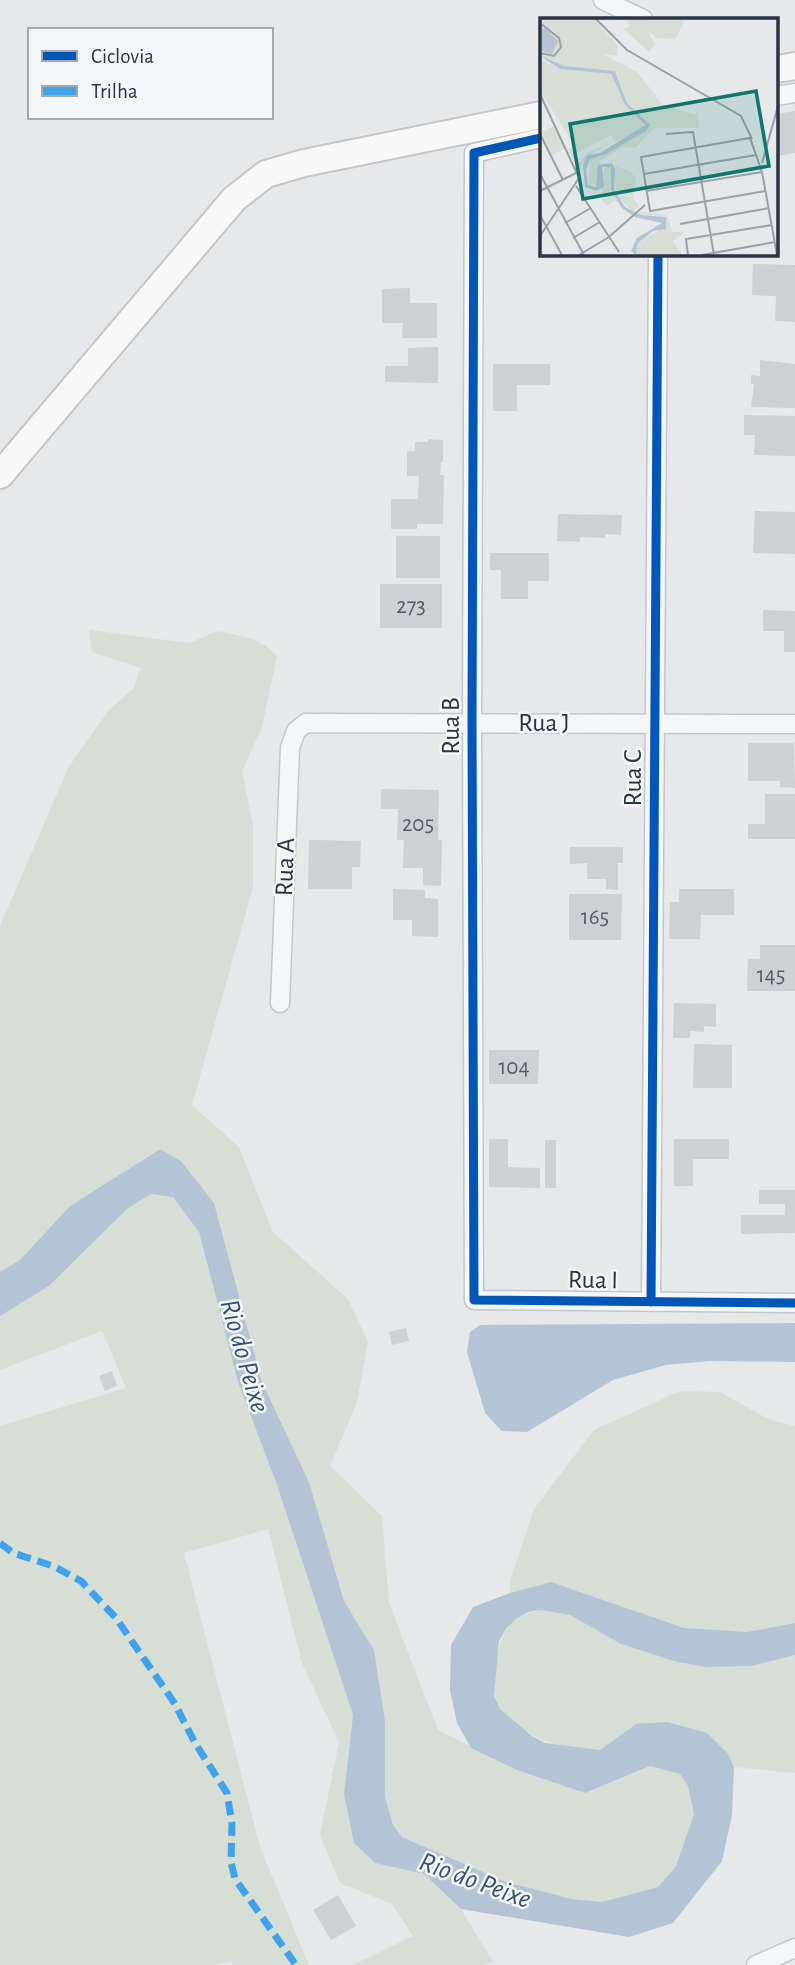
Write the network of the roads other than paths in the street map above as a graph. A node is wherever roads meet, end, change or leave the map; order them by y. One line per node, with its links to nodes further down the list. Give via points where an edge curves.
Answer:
1 (603, 0): 2 (street)
2 (641, 18)
3 (540, 115): 6 (street, via 266,174 234,199)
4 (540, 138): 7 (street, Rua B, via 474,153)
5 (657, 256): 8 (street, Rua C)
6 (0, 475)
7 (472, 723): 8 (street, Rua J); 10 (street, Rua J, via 306,723); 12 (street, Rua B)
8 (654, 723): 9 (street, Rua J); 13 (street, Rua C)
9 (795, 724)
10 (296, 731): 11 (street, Rua A, via 290,748)
11 (280, 1003)
12 (474, 1300): 13 (street, Rua I)
13 (651, 1302): 14 (street, Rua I)
14 (795, 1303)
15 (795, 1948): 16 (street)
16 (757, 1965)

